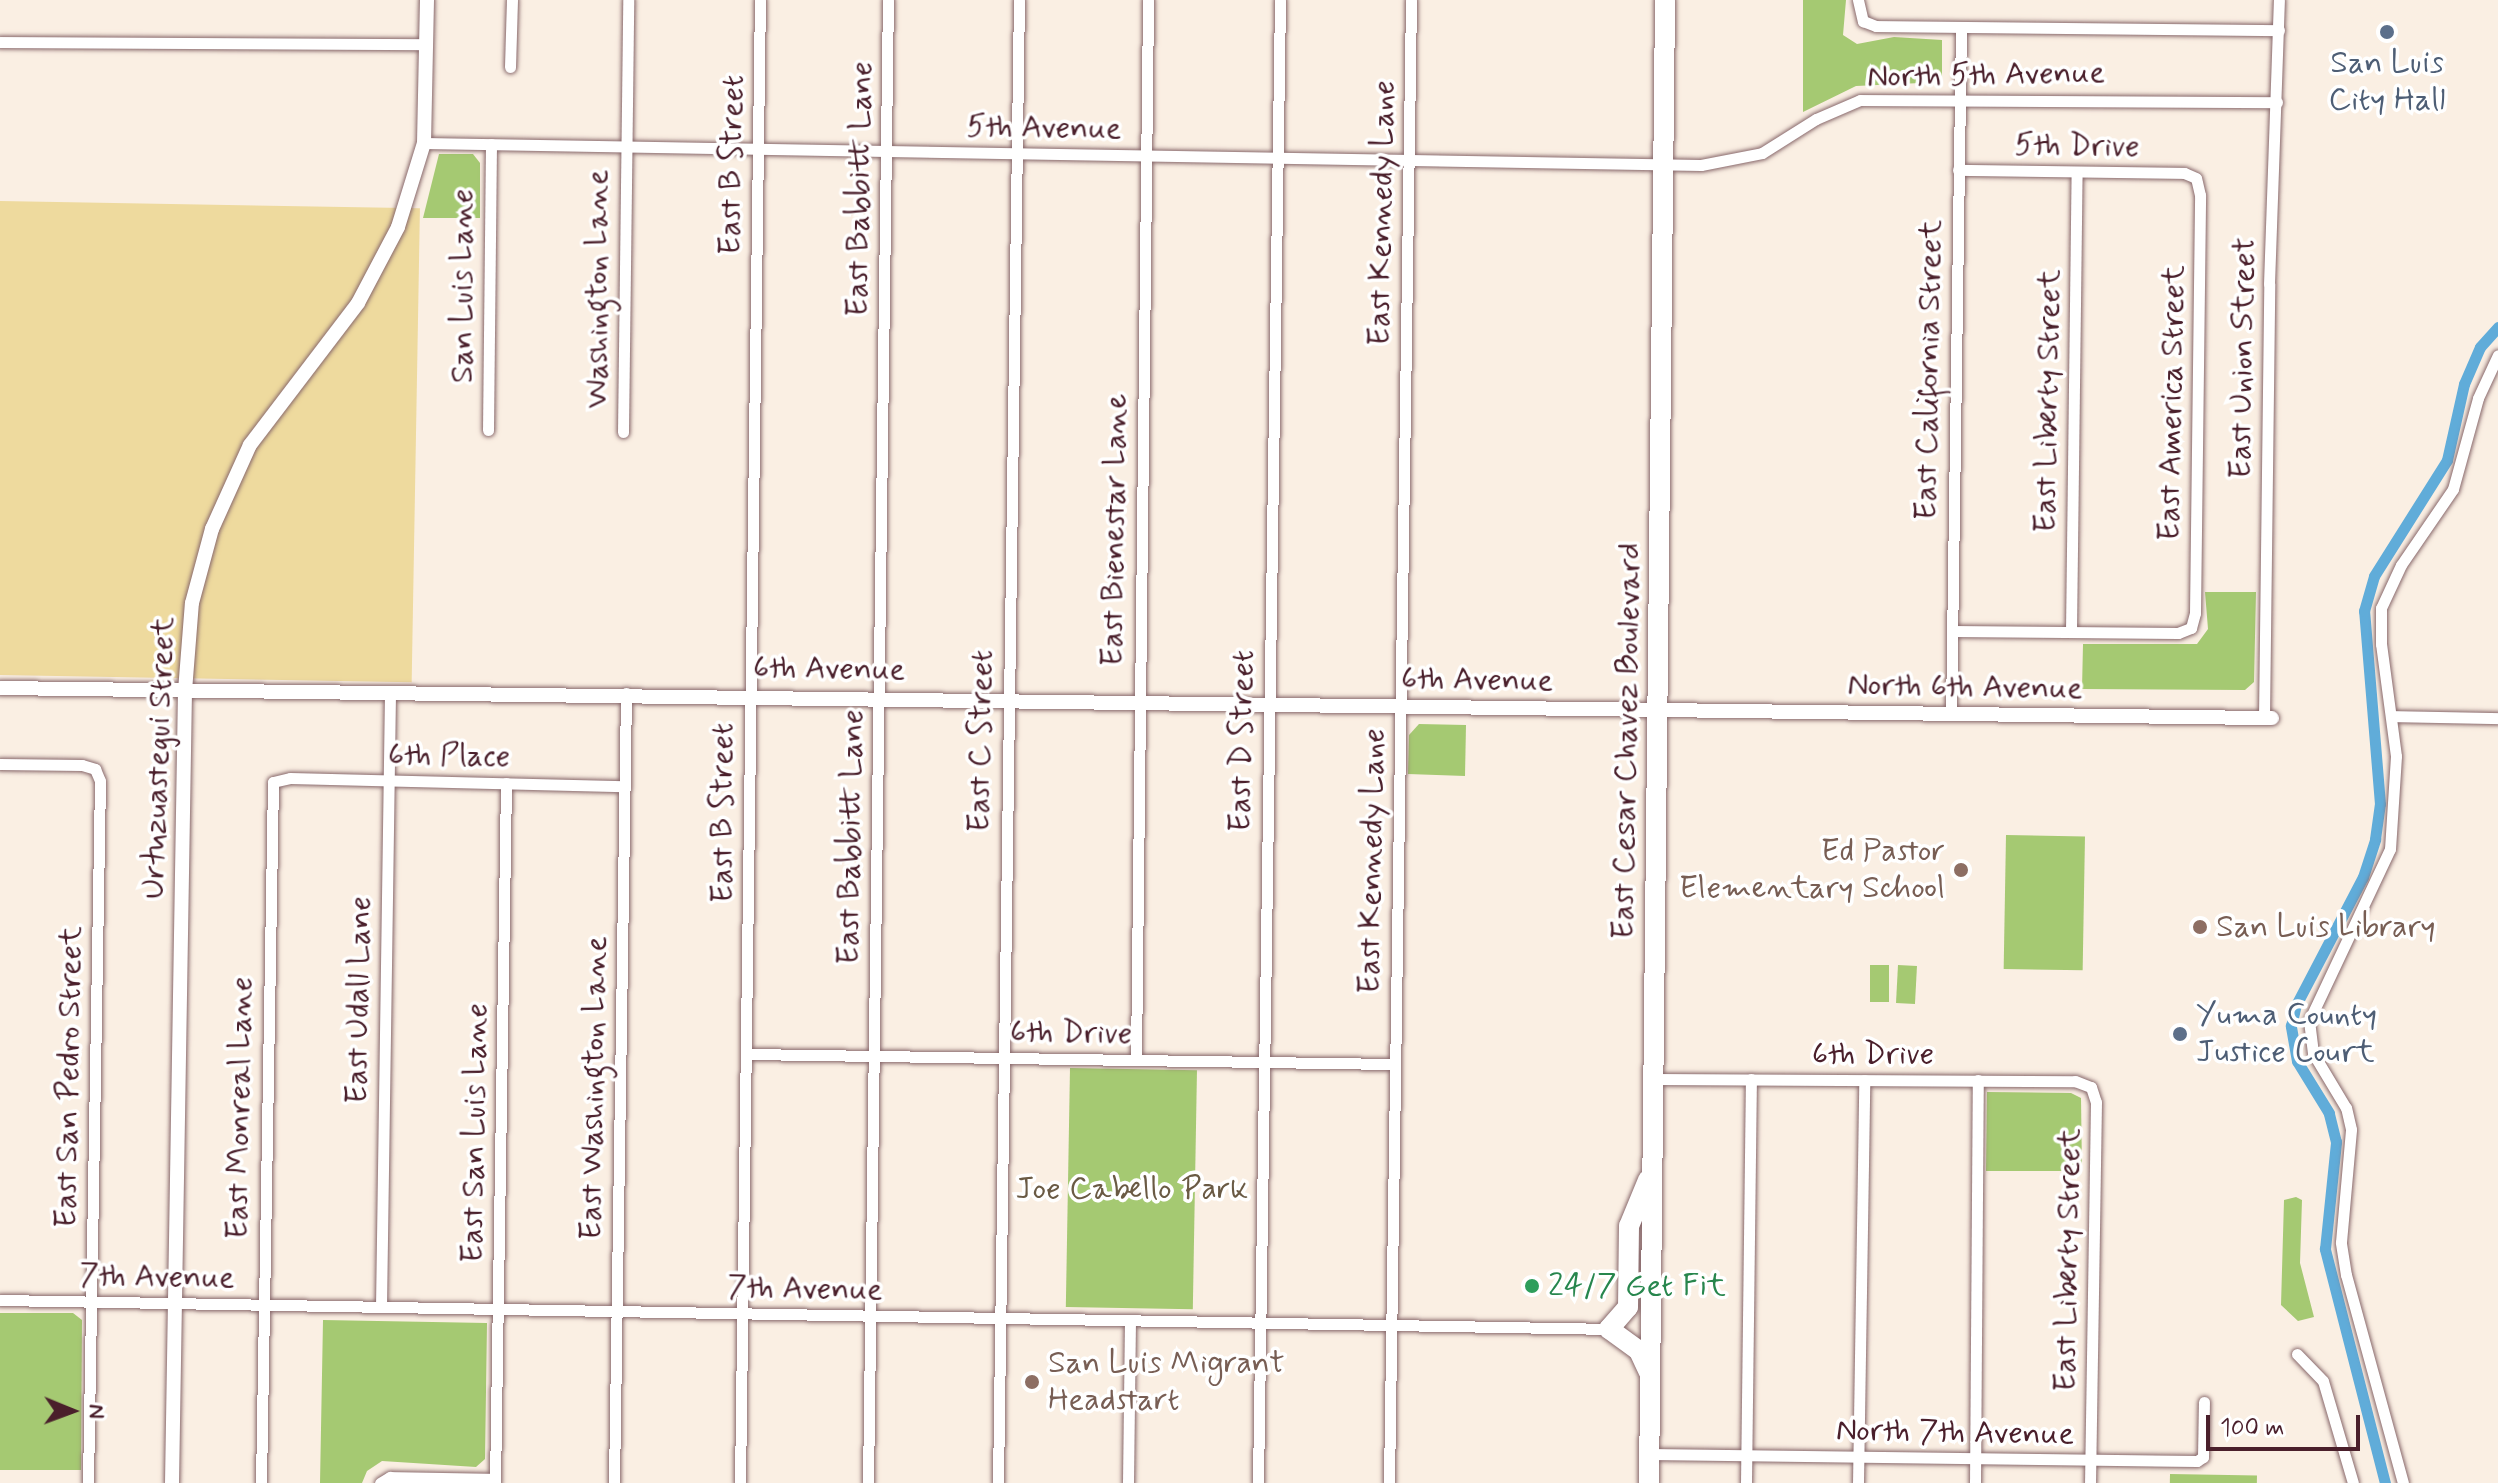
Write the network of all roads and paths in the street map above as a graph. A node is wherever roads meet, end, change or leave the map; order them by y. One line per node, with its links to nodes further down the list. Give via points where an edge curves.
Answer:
1 (427, 0): 16 (street, Urtuzuastegui Street)
2 (512, 0): 17 (street)
3 (628, 0): 22 (street)
4 (760, 0): 23 (street, East B Street)
5 (888, 0): 24 (street, East Babbitt Lane)
6 (1019, 0): 25 (street, East C Street)
7 (1148, 0): 26 (street, East Bienestar Lane)
8 (1280, 0): 27 (street, East D Street)
9 (1411, 0): 28 (street, East Kennedy Lane)
10 (1665, 0): 29 (highway, East Cesar Chavez Boulevard)
11 (1858, 0): 13 (street, via 1863,21)
12 (2279, 0): 14 (street, East Union Street)
13 (1961, 27): 14 (street); 18 (street, East California Street)
14 (2279, 30): 19 (street, East Union Street)
15 (0, 42): 16 (street)
16 (427, 44): 20 (street, Urtuzuastegui Street)
17 (510, 67)
18 (1959, 98): 19 (street, North 5th Avenue); 29 (street, North 5th Avenue, via 1860,100 1740,160); 30 (street, East California Street)
19 (2277, 102): 51 (street, East Union Street, via 2269,284)
20 (424, 143): 21 (street, 5th Avenue); 39 (street, Urtuzuastegui Street, via 407,205 373,277 343,324 264,422 222,501 192,603)
21 (491, 144): 22 (street, 5th Avenue); 34 (street, San Luis Lane)
22 (626, 147): 23 (street, 5th Avenue); 35 (street, Washington Lane)
23 (758, 149): 24 (street, 5th Avenue); 42 (street, East B Street)
24 (887, 152): 25 (street, 5th Avenue); 43 (street, East Babbitt Lane)
25 (1017, 154): 26 (street, 5th Avenue); 44 (street, East C Street)
26 (1145, 155): 27 (street, 5th Avenue); 45 (street, East Bienestar Lane)
27 (1277, 159): 28 (street, 5th Avenue); 46 (street, East D Street)
28 (1410, 160): 29 (street, 5th Avenue); 47 (street, East Kennedy Lane)
29 (1664, 165): 48 (highway, East Cesar Chavez Boulevard)
30 (1958, 170): 31 (street, 5th Drive); 36 (street, East California Street)
31 (2077, 172): 32 (street, 5th Drive); 37 (street, East Liberty Street)
32 (2196, 178): 37 (street, East America Street, via 2196,566 2191,628 2178,633)
33 (2498, 355): 50 (street, via 2478,398 2453,489 2401,565 2381,608)
34 (488, 430)
35 (623, 432)
36 (1952, 631): 37 (street); 49 (street, East California Street)
37 (2071, 632)
38 (0, 688): 39 (street, 6th Avenue)
39 (185, 691): 41 (street, 6th Avenue); 72 (street, Urtuzuastegui Street)
40 (626, 693): 41 (street, 6th Avenue); 42 (street, 6th Avenue); 57 (street, East Washington Lane)
41 (390, 694): 54 (street, East Udall Lane)
42 (750, 696): 43 (street, 6th Avenue); 58 (street, East B Street)
43 (879, 698): 44 (street, 6th Avenue); 59 (street, East Babbitt Lane)
44 (1007, 700): 45 (street, 6th Avenue); 60 (street, East C Street)
45 (1139, 702): 46 (street, 6th Avenue); 61 (street, East Bienestar Lane)
46 (1269, 704): 47 (street, 6th Avenue); 62 (street, East D Street)
47 (1400, 707): 48 (street, 6th Avenue); 63 (street, East Kennedy Lane)
48 (1657, 710): 49 (street, North 6th Avenue); 64 (highway, East Cesar Chavez Boulevard)
49 (1951, 714): 51 (street, North 6th Avenue)
50 (2392, 716): 52 (street); 110 (street, via 2397,803 2390,849 2311,1009 2309,1037 2346,1108 2351,1129 2341,1242)
51 (2268, 718)
52 (2498, 718)
53 (0, 764): 71 (street, East San Pedro Street, via 95,769 100,781)
54 (389, 780): 55 (street, 6th Place); 56 (street, 6th Place); 74 (street, East Udall Lane)
55 (273, 782): 73 (street, East Monreal Lane)
56 (506, 783): 57 (street, 6th Place); 75 (street, East San Luis Lane)
57 (624, 786): 76 (street, East Washington Lane)
58 (748, 1054): 59 (street, 6th Drive); 77 (street, East B Street)
59 (873, 1056): 60 (street, 6th Drive); 78 (street, East Babbitt Lane)
60 (1005, 1058): 61 (street, 6th Drive); 79 (street, East C Street)
61 (1136, 1060): 62 (street, 6th Drive)
62 (1264, 1062): 63 (street, 6th Drive); 81 (street, East D Street)
63 (1394, 1064): 82 (street, East Kennedy Lane)
64 (1654, 1079): 65 (street, 6th Drive); 69 (highway, East Cesar Chavez Boulevard)
65 (1751, 1079): 66 (street, 6th Drive); 88 (street)
66 (1864, 1080): 67 (street, 6th Drive); 89 (street)
67 (1978, 1080): 68 (street, 6th Drive, via 2075,1081); 90 (street)
68 (2091, 1087): 91 (street, East Liberty Street, via 2096,1102)
69 (1653, 1169): 83 (highway, via 1629,1226 1628,1307); 85 (highway, East Cesar Chavez Boulevard)
70 (0, 1300): 71 (street, 7th Avenue)
71 (91, 1302): 72 (street, 7th Avenue); 94 (street, East San Pedro Street)
72 (175, 1303): 73 (street, 7th Avenue); 95 (street, Urtuzuastegui Street)
73 (263, 1305): 74 (street, 7th Avenue); 96 (street, East Monreal Lane)
74 (381, 1307): 75 (street, 7th Avenue)
75 (498, 1310): 76 (street, 7th Avenue); 92 (street, East San Luis Lane)
76 (616, 1312): 77 (street, 7th Avenue); 97 (street, East Washington Lane)
77 (742, 1314): 78 (street, 7th Avenue); 98 (street, East B Street)
78 (870, 1316): 79 (street, 7th Avenue); 99 (street, East Babbitt Lane)
79 (1001, 1318): 80 (street, 7th Avenue); 100 (street, East C Street)
80 (1130, 1320): 81 (street, 7th Avenue); 101 (street)
81 (1261, 1323): 82 (street, 7th Avenue); 102 (street, East D Street)
82 (1391, 1325): 83 (street, 7th Avenue); 103 (street, East Kennedy Lane)
83 (1609, 1329): 85 (highway, via 1639,1351)
84 (2297, 1354): 109 (street, via 2323,1381)
85 (1651, 1376): 87 (highway, East Cesar Chavez Boulevard)
86 (2204, 1402): 91 (street, North 7th Avenue, via 2200,1460)
87 (1649, 1454): 88 (street, North 7th Avenue); 104 (highway, East Cesar Chavez Boulevard)
88 (1746, 1456): 89 (street, North 7th Avenue); 105 (street)
89 (1859, 1457): 90 (street, North 7th Avenue); 106 (street)
90 (1975, 1459): 91 (street, North 7th Avenue); 107 (street)
91 (2090, 1461): 108 (street, East Liberty Street)
92 (495, 1481): 93 (street)
93 (381, 1482)
94 (88, 1483)
95 (172, 1483)
96 (261, 1483)
97 (614, 1483)
98 (740, 1483)
99 (868, 1483)
100 (998, 1483)
101 (1128, 1483)
102 (1258, 1483)
103 (1389, 1483)
104 (1649, 1483)
105 (1746, 1483)
106 (1858, 1483)
107 (1975, 1483)
108 (2090, 1483)
109 (2353, 1483)
110 (2403, 1483)

